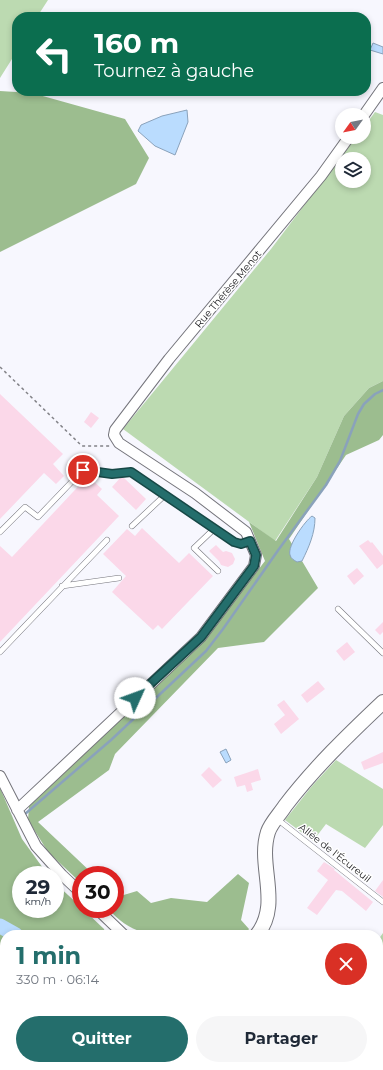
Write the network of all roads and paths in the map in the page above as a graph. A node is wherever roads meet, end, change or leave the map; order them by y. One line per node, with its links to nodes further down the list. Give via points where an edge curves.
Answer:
1 (383, 88): 2 (street)
2 (369, 108)
3 (344, 144): 5 (street, Rue Thérèse Menot, via 321,176 169,360 115,430 114,435)
4 (0, 367): 5 (path, via 82,446 110,446)
5 (119, 443): 11 (street, via 195,493 246,532)
6 (164, 495): 7 (lane); 8 (lane); 9 (lane, via 131,472 112,474 83,470 38,518 25,507)
7 (132, 526)
8 (214, 529): 11 (lane, via 234,542 241,544); 12 (lane, via 194,548)
9 (0, 532)
10 (107, 540): 14 (lane)
11 (250, 541): 20 (street, via 256,555 254,566 201,637)
12 (218, 571)
13 (119, 578): 14 (lane)
14 (62, 586): 16 (lane)
15 (338, 609): 17 (lane)
16 (0, 652)
17 (383, 653)
18 (383, 702): 21 (street, via 325,758)
19 (0, 776): 20 (street)
20 (17, 810): 22 (street, via 36,846)
21 (276, 819): 23 (lane, Allée de l'Écureuil); 26 (street, via 268,831 264,852 270,893)
22 (72, 884)
23 (383, 902)
24 (106, 918): 25 (street)
25 (119, 930)
26 (261, 930)

